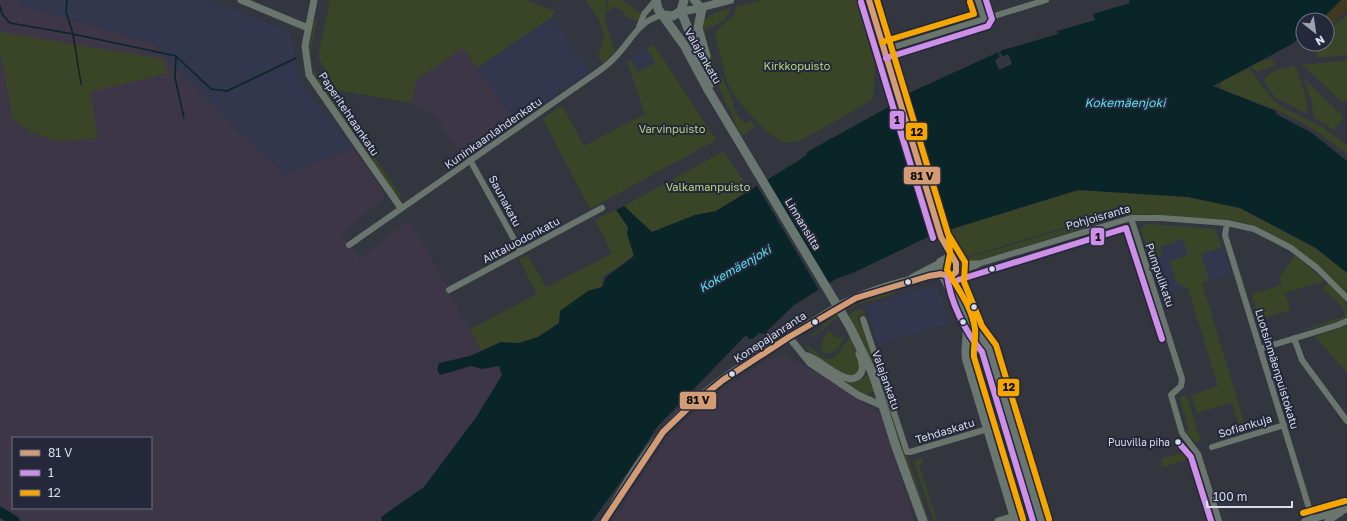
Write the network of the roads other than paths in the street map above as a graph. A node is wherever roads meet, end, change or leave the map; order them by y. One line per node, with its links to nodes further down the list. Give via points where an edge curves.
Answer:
1 (241, 0): 14 (street)
2 (314, 0): 14 (street, Paperitehtaankatu)
3 (656, 0): 12 (main road, Valajankatu, via 658,9); 15 (street, Kuninkaanlahdenkatu, via 644,14)
4 (684, 0): 11 (main road)
5 (694, 0): 10 (main road)
6 (730, 0): 10 (main road)
7 (869, 0): 16 (street)
8 (978, 0): 13 (street)
9 (1046, 0): 13 (street)
10 (702, 8): 11 (main road); 17 (main road, via 698,28)
11 (681, 11): 12 (main road, via 673,16); 17 (main road, Valajankatu)
12 (664, 15): 15 (street, Kuninkaanlahdenkatu, via 655,16); 17 (main road, Valajankatu)
13 (984, 19): 16 (street)
14 (308, 28): 20 (street, Paperitehtaankatu, via 305,56 311,79)
15 (638, 28): 19 (street, Kuninkaanlahdenkatu, via 619,53 599,71)
16 (884, 50): 24 (main road)
17 (721, 109): 18 (main road, Valajankatu)
18 (737, 137): 37 (main road, Linnansilta)
19 (470, 160): 20 (street, Kuninkaanlahdenkatu); 26 (street, Saunakatu)
20 (401, 208): 25 (street, Kuninkaanlahdenkatu)
21 (602, 208): 26 (street, Aittaluodonkatu)
22 (1131, 218): 23 (street, Pohjoisranta); 29 (street, Pohjoisranta); 62 (street, Pumpulikatu, via 1182,379 1181,386 1171,395 1173,403 1182,433 1198,454)
23 (1227, 223): 34 (street, Pohjoisranta, via 1254,229 1291,248 1317,268); 42 (street, Luotsinmäenpuistokatu, via 1225,235)
24 (941, 237): 27 (main road); 28 (main road)
25 (349, 245)
26 (521, 252): 33 (street, Aittaluodonkatu)
27 (954, 261): 28 (main road, via 947,258); 29 (street, Pohjoisranta); 30 (main road, via 957,267)
28 (940, 262): 31 (main road, via 938,269); 32 (main road)
29 (978, 264): 30 (street, Pohjoisranta)
30 (955, 273): 31 (main road, via 948,277); 39 (main road, via 956,284 972,325)
31 (942, 275): 32 (main road); 41 (main road, via 961,309 966,328)
32 (908, 281): 38 (main road, Konepajanranta, via 844,303)
33 (449, 290)
34 (1347, 298)
35 (863, 319): 50 (street, Tehdaskatu, via 907,452)
36 (1347, 321): 40 (street)
37 (849, 326): 43 (street, via 863,366 856,378 847,378 815,358); 44 (main road, Valajankatu, via 867,360)
38 (790, 337): 43 (street); 57 (main road, Konepajanranta, via 722,380 676,419 648,451)
39 (980, 337): 41 (main road, via 972,336); 48 (main road, via 989,348)
40 (1294, 338): 42 (street); 47 (street, via 1302,360)
41 (966, 342): 50 (main road, via 966,359)
42 (1260, 349): 49 (street, Luotsinmäenpuistokatu)
43 (804, 355): 45 (street, via 810,363)
44 (878, 389): 45 (street); 46 (main road, Valajankatu)
45 (869, 400): 46 (street)
46 (884, 406): 51 (main road, Valajankatu)
47 (1347, 421)
48 (1012, 422): 50 (street, Tehdaskatu); 53 (main road)
49 (1284, 425): 52 (street, Sofiankuja); 56 (street, Luotsinmäenpuistokatu)
50 (988, 429): 55 (main road)
51 (896, 447): 58 (main road, Valajankatu); 59 (main road, Valajankatu)
52 (1212, 447)
53 (1038, 509): 55 (street); 61 (main road)
54 (1346, 510): 56 (street); 63 (street)
55 (1015, 519): 60 (street)
56 (1310, 520)
57 (604, 521)
58 (916, 521)
59 (923, 521)
60 (998, 521)
61 (1041, 521)
62 (1219, 521)
63 (1328, 521)

